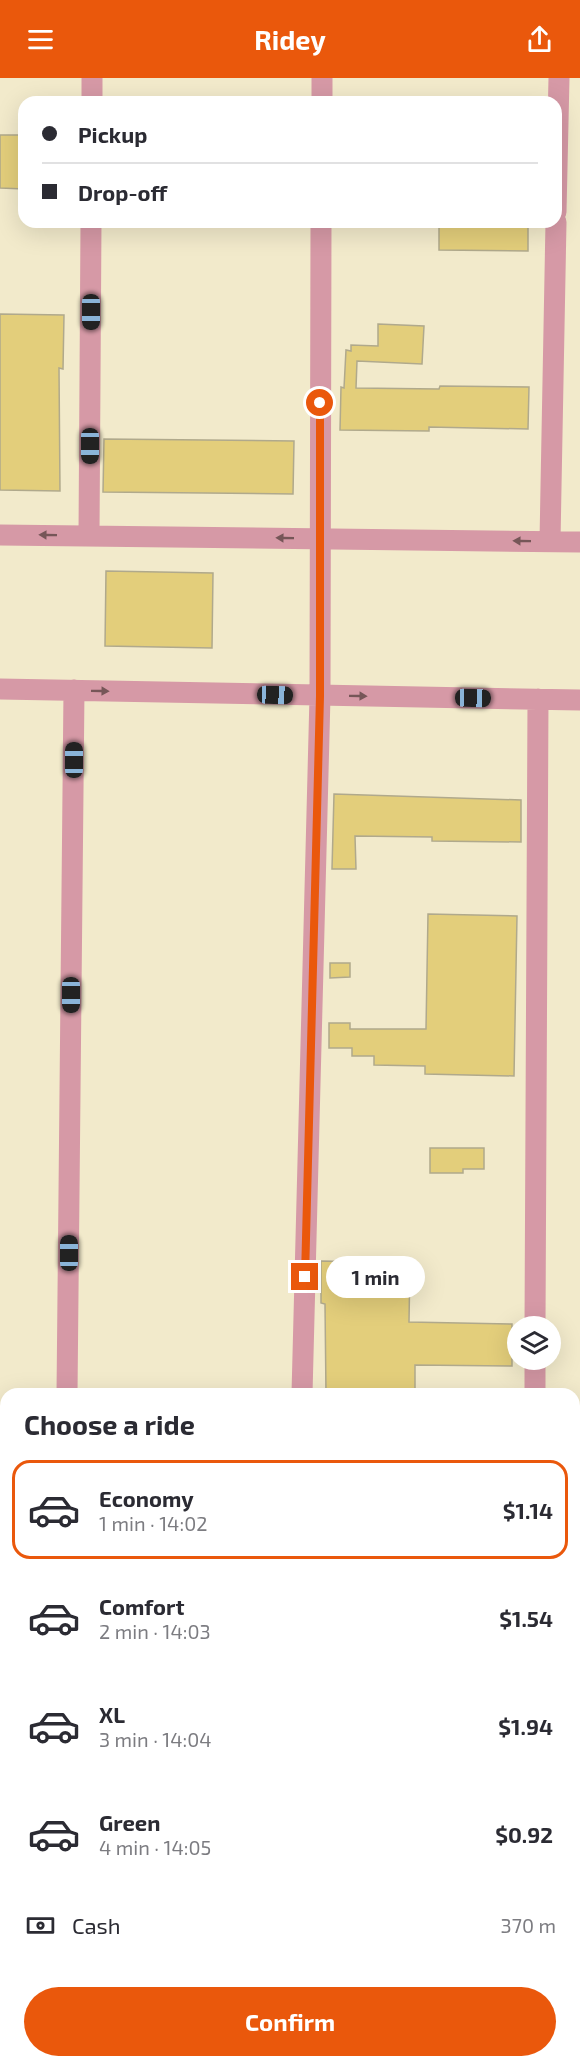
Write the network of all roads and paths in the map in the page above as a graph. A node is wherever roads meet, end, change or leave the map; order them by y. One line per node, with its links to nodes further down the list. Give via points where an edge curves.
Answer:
1 (92, 78): 4 (street)
2 (322, 78): 5 (street)
3 (559, 78): 6 (street)
4 (92, 96)
5 (322, 96)
6 (559, 96)
7 (91, 228): 11 (street)
8 (321, 228): 12 (street)
9 (556, 228): 13 (street)
10 (0, 535): 11 (street, one-way to 10)
11 (89, 536): 12 (street, one-way to 11)
12 (320, 538): 13 (street, one-way to 12); 17 (street)
13 (550, 541): 14 (street)
14 (580, 542)
15 (0, 689): 16 (street)
16 (74, 690): 17 (street, one-way to 17); 22 (street)
17 (320, 696): 18 (street, one-way to 18); 23 (street)
18 (538, 699): 19 (street); 20 (street)
19 (580, 700)
20 (535, 1316)
21 (535, 1370): 24 (street)
22 (67, 1388)
23 (302, 1388)
24 (535, 1388)

